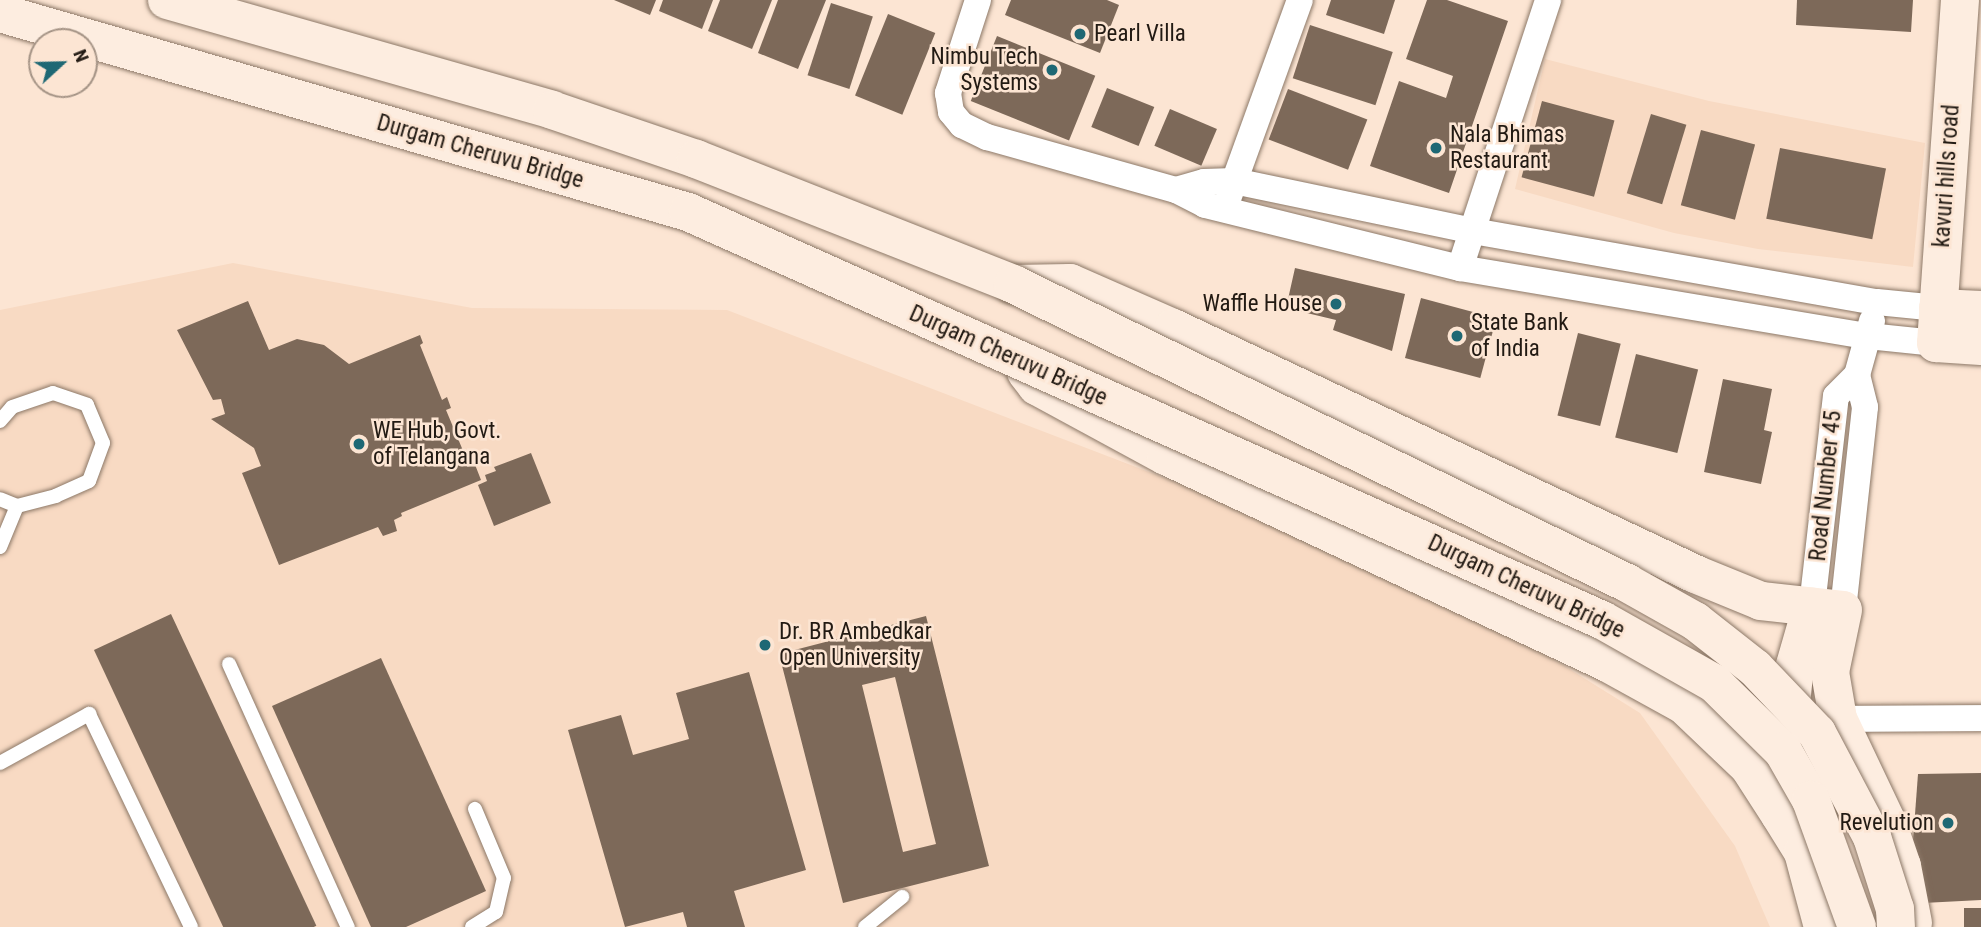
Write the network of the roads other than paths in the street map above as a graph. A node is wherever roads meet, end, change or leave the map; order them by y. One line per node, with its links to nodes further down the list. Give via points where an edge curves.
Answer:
1 (167, 0): 12 (main road, Durgam Cheruvu Bridge, bridge, via 552,110 696,159)
2 (978, 0): 8 (street, via 948,93 951,112 962,125 987,137)
3 (1300, 0): 7 (street)
4 (1548, 0): 10 (street)
5 (1960, 0): 15 (main road, kavuri hills road)
6 (0, 13): 18 (main road, Durgam Cheruvu Bridge, bridge, via 688,212)
7 (1234, 181): 8 (street, via 1204,182); 9 (street); 10 (street)
8 (1176, 190): 9 (street)
9 (1224, 211): 11 (street)
10 (1473, 231): 11 (street); 13 (street)
11 (1460, 268): 16 (street)
12 (1013, 284): 23 (main road, via 1070,283 1695,574 1760,601); 37 (main road, Durgam Cheruvu Bridge, bridge, via 1627,583 1695,621 1755,668 1817,733 1872,837 1895,909)
13 (1877, 302): 15 (street); 16 (street, Road Number 45)
14 (1981, 310): 15 (main road)
15 (1937, 326): 16 (street); 17 (main road)
16 (1868, 336): 23 (street, Road Number 45, via 1857,374 1865,407)
17 (1981, 346)
18 (1016, 359): 29 (main road, via 1037,386 1167,456 1608,663 1684,705 1749,767); 36 (main road, Durgam Cheruvu Bridge, bridge, via 1602,620 1714,683 1783,751 1800,780 1831,850)
19 (0, 421): 21 (lane, via 12,407 53,393 87,405 103,443 89,481)
20 (0, 499): 21 (lane)
21 (17, 506): 22 (lane)
22 (0, 547)
23 (1828, 608): 26 (main road, via 1830,672); 29 (main road, via 1795,665)
24 (229, 664): 32 (lane)
25 (1981, 718): 26 (street)
26 (1838, 719): 38 (main road, via 1887,822 1902,866)
27 (0, 763): 31 (lane, via 89,714)
28 (475, 809): 33 (lane, via 504,878 496,912)
29 (1780, 815): 35 (main road, via 1802,852)
30 (902, 897): 34 (lane)
31 (191, 927)
32 (348, 927)
33 (472, 927)
34 (865, 927)
35 (1823, 927)
36 (1857, 927)
37 (1896, 927)
38 (1914, 927)

